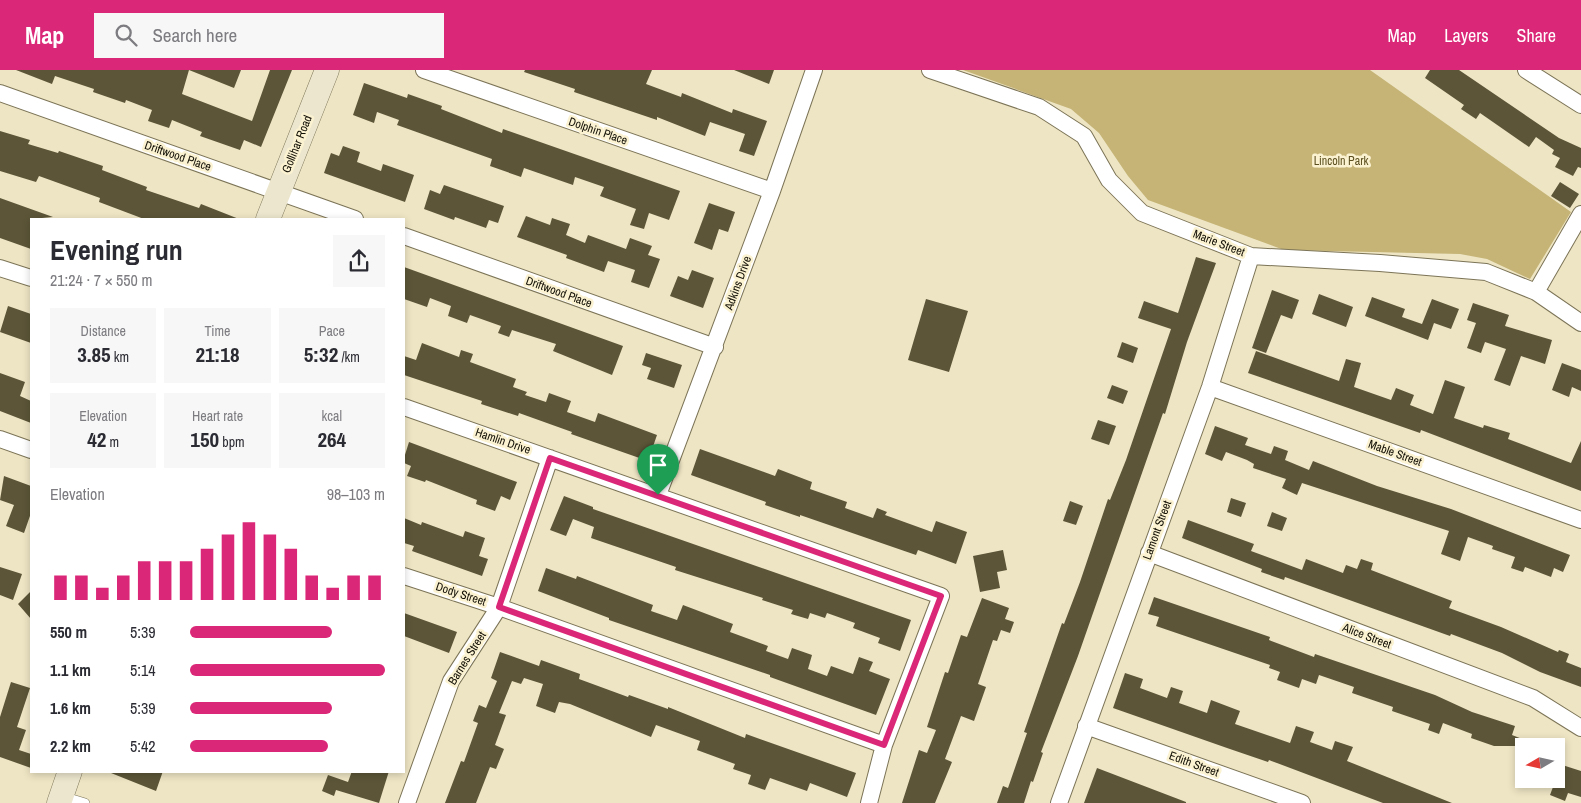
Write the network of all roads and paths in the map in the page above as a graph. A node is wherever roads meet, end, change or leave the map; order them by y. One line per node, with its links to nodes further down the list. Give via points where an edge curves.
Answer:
1 (327, 70): 8 (main road, Gollihar Road)
2 (424, 70): 9 (street, Dolphin Place)
3 (814, 70): 9 (street, Adkins Drive)
4 (930, 70): 14 (street, Marie Street, via 1039,107 1084,136 1109,180 1142,213)
5 (1534, 72): 7 (street)
6 (0, 94): 8 (street, Driftwood Place)
7 (1581, 105)
8 (278, 191): 11 (main road, Gollihar Road); 12 (street, Driftwood Place)
9 (772, 191): 19 (street, Adkins Drive)
10 (1581, 214): 17 (street)
11 (268, 218)
12 (352, 218)
13 (405, 236): 19 (street, Driftwood Place)
14 (1251, 256): 17 (street, Marie Street, via 1486,272); 20 (street, Lamont Street)
15 (0, 268): 16 (street)
16 (30, 278)
17 (1536, 292): 18 (street, Marie Street)
18 (1581, 323)
19 (715, 347): 25 (street, Adkins Drive)
20 (1210, 387): 26 (street, Mable Street); 27 (street, Lamont Street)
21 (405, 407): 24 (street, Hamlin Drive)
22 (0, 439): 23 (street)
23 (30, 450)
24 (550, 458): 25 (street, Hamlin Drive); 29 (street, Barnes Street)
25 (658, 495): 32 (street, Hamlin Drive, via 941,596)
26 (1581, 520)
27 (1149, 553): 30 (street, Lamont Street); 31 (street, Alice Street, via 1533,698)
28 (405, 576): 29 (street, Dody Street)
29 (499, 607): 32 (street, Dody Street); 36 (street, Barnes Street, via 451,681)
30 (1086, 726): 38 (street, Lamont Street); 39 (street, Edith Street)
31 (1581, 728)
32 (884, 745): 37 (street)
33 (69, 773): 34 (main road)
34 (60, 799): 35 (lane)
35 (85, 803)
36 (407, 803)
37 (869, 803)
38 (1059, 803)
39 (1302, 803)

